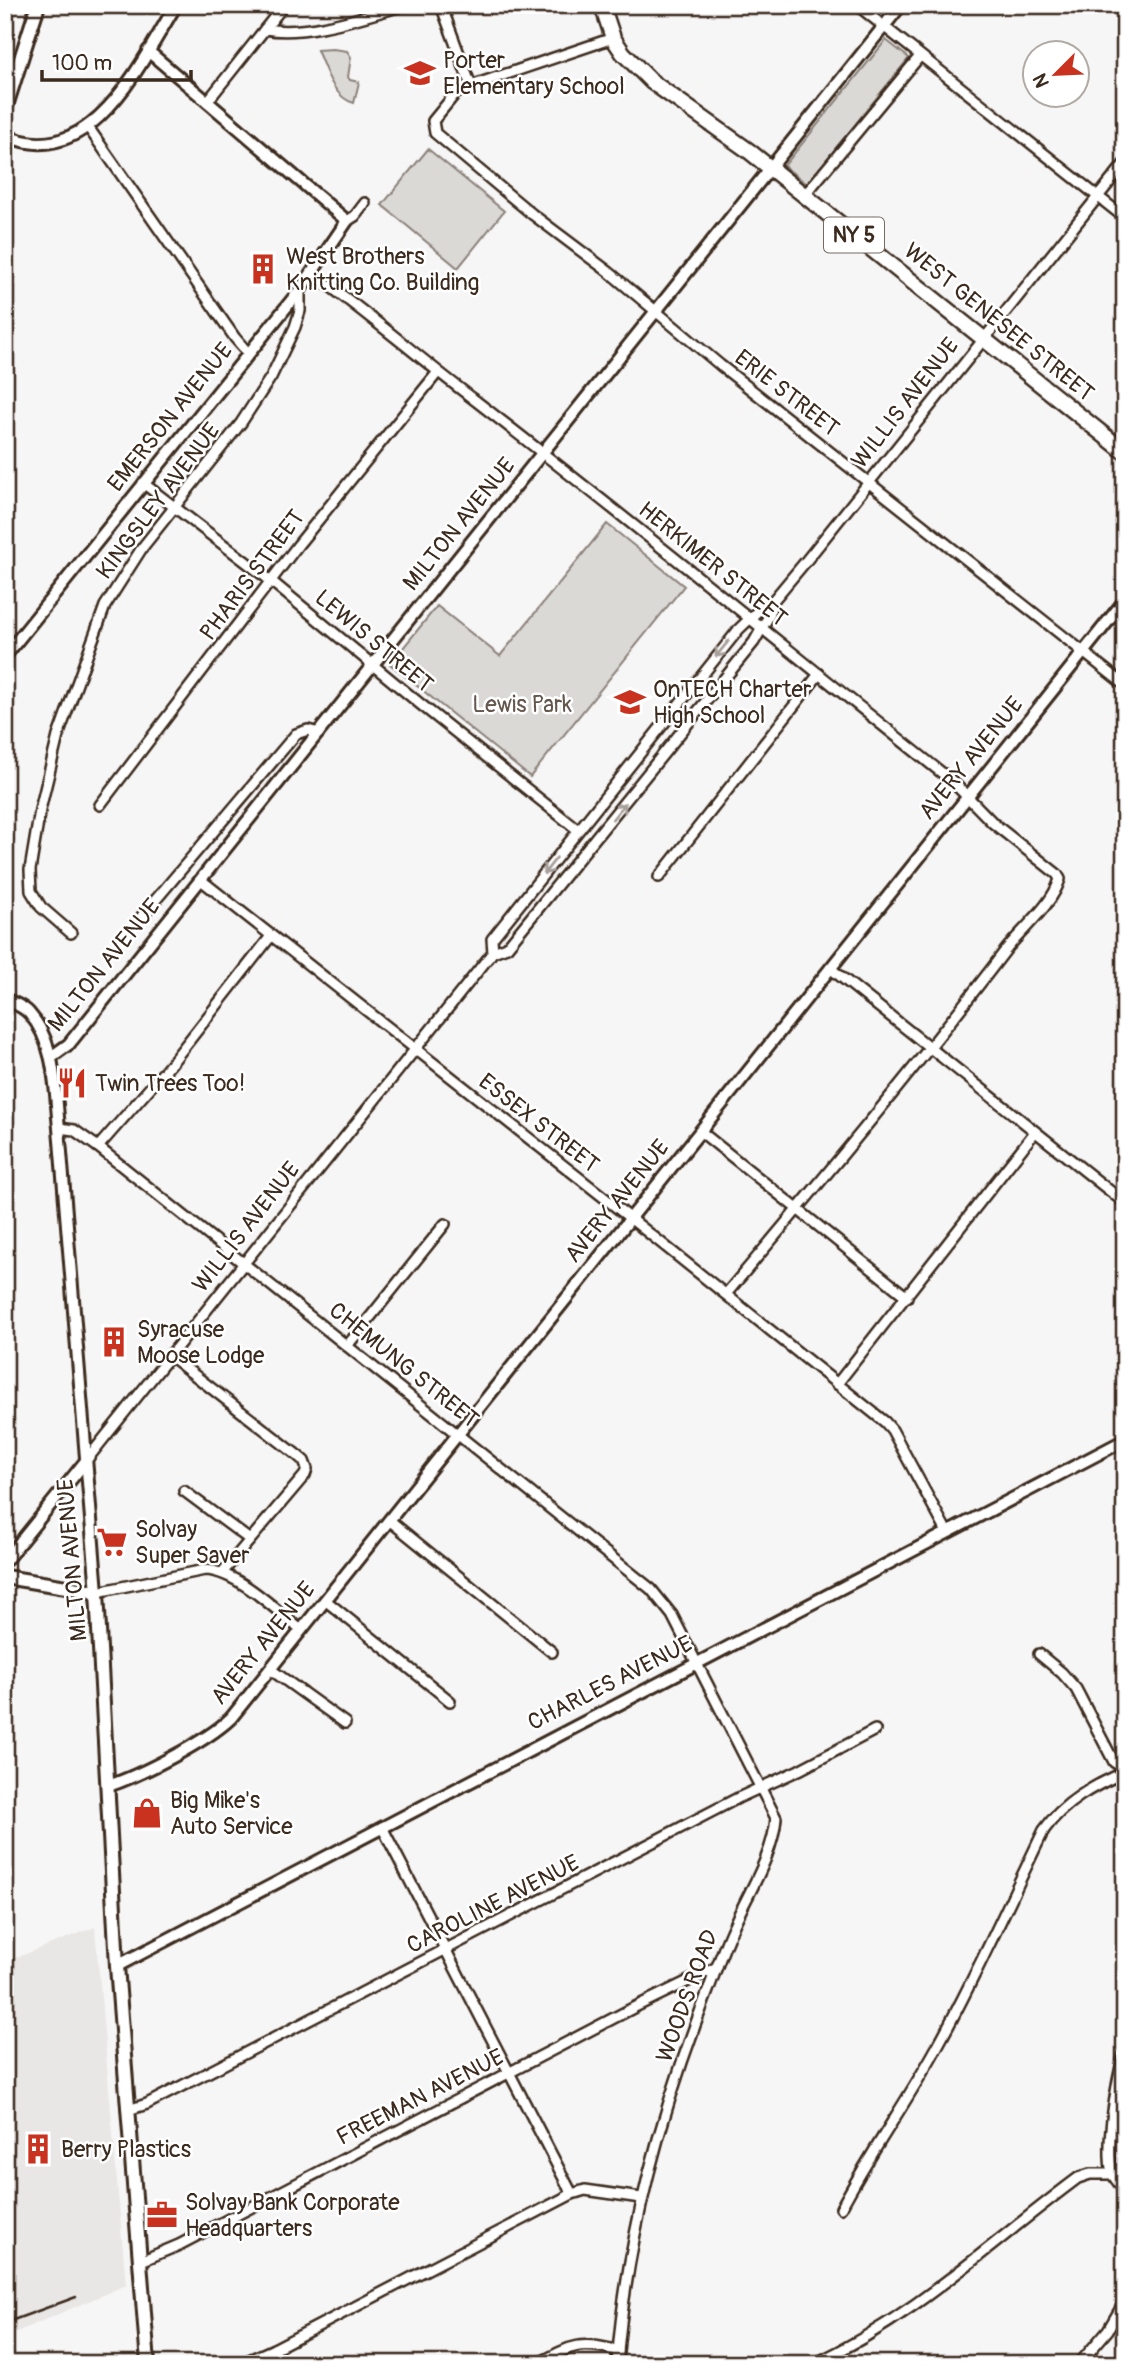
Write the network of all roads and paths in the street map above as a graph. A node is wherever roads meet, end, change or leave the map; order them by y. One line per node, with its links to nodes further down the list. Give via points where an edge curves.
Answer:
1 (38, 5): 17 (main road)
2 (176, 5): 13 (street)
3 (284, 5): 11 (street)
4 (405, 5): 9 (street)
5 (441, 5): 15 (street)
6 (602, 5): 12 (main road, WEST GENESEE STREET / NY 5)
7 (857, 5): 10 (street)
8 (901, 5): 10 (street, MILTON AVENUE)
9 (375, 10): 11 (street, via 307,29)
10 (884, 27): 14 (street); 21 (street, MILTON AVENUE)
11 (265, 29): 16 (street)
12 (613, 38): 15 (street); 21 (main road, WEST GENESEE STREET / NY 5, via 652,82)
13 (148, 51): 16 (street); 18 (street)
14 (920, 56): 22 (street); 23 (street)
15 (471, 86): 29 (street, ERIE STREET, via 455,94 438,112 432,126 440,138)
16 (207, 102): 26 (street)
17 (5, 109)
18 (88, 127): 19 (street, via 50,144 32,144); 31 (street)
19 (5, 135)
20 (1125, 163): 23 (street, WILLIS AVENUE)
21 (771, 169): 22 (main road, WEST GENESEE STREET / NY 5); 29 (street, MILTON AVENUE)
22 (804, 196): 30 (main road, WEST GENESEE STREET / NY 5)
23 (1098, 196): 25 (street); 30 (street, WILLIS AVENUE)
24 (365, 203): 26 (street, EMERSON AVENUE)
25 (1125, 218)
26 (347, 221): 27 (street, EMERSON AVENUE)
27 (312, 273): 28 (street, EMERSON AVENUE); 32 (street, HERKIMER STREET)
28 (300, 290): 31 (street, EMERSON AVENUE); 37 (street, KINGSLEY AVENUE, via 295,327 271,377)
29 (656, 312): 33 (street, MILTON AVENUE); 35 (street, ERIE STREET)
30 (983, 338): 34 (main road, WEST GENESEE STREET / NY 5); 35 (street, WILLIS AVENUE)
31 (248, 353): 36 (street, EMERSON AVENUE)
32 (438, 372): 33 (street, HERKIMER STREET); 38 (street, PHARIS STREET)
33 (543, 452): 41 (street, HERKIMER STREET); 45 (street, MILTON AVENUE)
34 (1125, 452)
35 (869, 482): 40 (street, WILLIS AVENUE); 43 (street, ERIE STREET)
36 (143, 483): 37 (street, LEWIS STREET); 44 (street, EMERSON AVENUE)
37 (175, 507): 38 (street, LEWIS STREET); 55 (street, KINGSLEY AVENUE, via 104,606 50,765 30,878 41,907)
38 (271, 581): 45 (street, LEWIS STREET); 50 (street, PHARIS STREET)
39 (1125, 600): 43 (street, AVERY AVENUE)
40 (771, 603): 41 (street, WILLIS AVENUE); 42 (street, WILLIS AVENUE)
41 (749, 618): 42 (street, HERKIMER STREET); 51 (street, WILLIS AVENUE, one-way to 51)
42 (763, 629): 46 (street, HERKIMER STREET); 57 (street, WILLIS AVENUE, one-way to 42, via 507,947)
43 (1083, 652): 47 (street, ERIE STREET); 49 (street, AVERY AVENUE)
44 (5, 656)
45 (373, 665): 48 (street, MILTON AVENUE); 51 (street, LEWIS STREET)
46 (819, 674): 49 (street, HERKIMER STREET); 52 (street)
47 (1125, 685)
48 (318, 733): 53 (street, MILTON AVENUE); 54 (street, via 296,734)
49 (967, 797): 58 (street, AVERY AVENUE); 60 (street, HERKIMER STREET, via 1057,874 1060,883)
50 (100, 805)
51 (578, 830): 57 (street, WILLIS AVENUE, one-way to 57, via 492,939)
52 (659, 877)
53 (201, 880): 56 (street, ESSEX STREET); 62 (street, MILTON AVENUE, via 69,1044)
54 (142, 916)
55 (71, 933)
56 (271, 936): 61 (street, ESSEX STREET); 66 (street, via 170,1065)
57 (494, 952): 61 (street, WILLIS AVENUE)
58 (830, 968): 60 (street); 64 (street, AVERY AVENUE)
59 (5, 999): 62 (street, via 29,1013)
60 (928, 1048): 65 (street); 68 (street)
61 (415, 1051): 69 (street, ESSEX STREET); 71 (street, WILLIS AVENUE)
62 (51, 1057): 63 (street, MILTON AVENUE)
63 (59, 1128): 66 (street, CHEMUNG STREET, via 74,1130); 79 (street, MILTON AVENUE)
64 (700, 1131): 68 (street); 69 (street, AVERY AVENUE)
65 (1035, 1132): 67 (street); 73 (street)
66 (97, 1147): 71 (street, CHEMUNG STREET)
67 (1125, 1203)
68 (797, 1210): 72 (street); 73 (street)
69 (630, 1218): 72 (street, ESSEX STREET); 77 (street, AVERY AVENUE)
70 (445, 1224): 74 (street)
71 (244, 1264): 74 (street, CHEMUNG STREET); 75 (street, WILLIS AVENUE)
72 (726, 1294): 76 (street, ESSEX STREET)
73 (907, 1297): 76 (street)
74 (347, 1346): 77 (street, CHEMUNG STREET)
75 (170, 1356): 79 (street, WILLIS AVENUE); 83 (street, via 304,1461 304,1475)
76 (837, 1384): 82 (street, ESSEX STREET, via 892,1430)
77 (457, 1435): 81 (street, AVERY AVENUE); 92 (street, CHEMUNG STREET, via 651,1590 669,1610)
78 (1125, 1440): 82 (street, CHARLES AVENUE)
79 (85, 1462): 84 (street, WILLIS AVENUE); 87 (street, MILTON AVENUE)
80 (184, 1491): 83 (street)
81 (389, 1520): 88 (street, AVERY AVENUE); 90 (street)
82 (947, 1532): 92 (street, CHARLES AVENUE)
83 (250, 1540): 85 (street)
84 (5, 1561)
85 (222, 1573): 87 (street, via 205,1570); 89 (street)
86 (5, 1577): 87 (main road)
87 (97, 1592): 98 (main road, MILTON AVENUE)
88 (325, 1600): 89 (street, AVERY AVENUE); 94 (street)
89 (301, 1630): 93 (street, AVERY AVENUE)
90 (552, 1652)
91 (1039, 1654): 97 (street, via 1076,1689 1114,1762)
92 (696, 1663): 99 (street, WOODS ROAD); 100 (street, CHARLES AVENUE)
93 (270, 1669): 95 (street); 98 (street, AVERY AVENUE, via 222,1727)
94 (450, 1701)
95 (345, 1723)
96 (875, 1730): 99 (street, CAROLINE AVENUE)
97 (1125, 1770): 111 (street, via 1068,1804 1044,1830 939,2045)
98 (107, 1786): 102 (main road, MILTON AVENUE)
99 (762, 1788): 101 (street, CAROLINE AVENUE); 103 (street, WOODS ROAD, via 776,1818 775,1830)
100 (382, 1827): 101 (street); 102 (street, CHARLES AVENUE)
101 (445, 1950): 105 (street); 106 (street, CAROLINE AVENUE)
102 (117, 1966): 106 (main road, MILTON AVENUE)
103 (717, 1967): 105 (street, FREEMAN AVENUE); 110 (street, WOODS ROAD)
104 (1125, 2049): 107 (street, via 1109,2160)
105 (509, 2073): 109 (street); 112 (street, FREEMAN AVENUE)
106 (128, 2110): 112 (main road, MILTON AVENUE)
107 (1112, 2174): 108 (street); 121 (street, via 1078,2178 903,2314)
108 (1125, 2192)
109 (572, 2194): 110 (street, via 585,2190); 114 (street)
110 (641, 2198): 115 (street, WOODS ROAD)
111 (841, 2208)
112 (141, 2261): 116 (main road, MILTON AVENUE)
113 (1125, 2301): 122 (street)
114 (274, 2349): 117 (street); 118 (street)
115 (618, 2351): 119 (street, via 571,2346); 120 (street, WOODS ROAD)
116 (148, 2364)
117 (240, 2364)
118 (277, 2364)
119 (537, 2364)
120 (617, 2364)
121 (814, 2364)
122 (1079, 2364)

